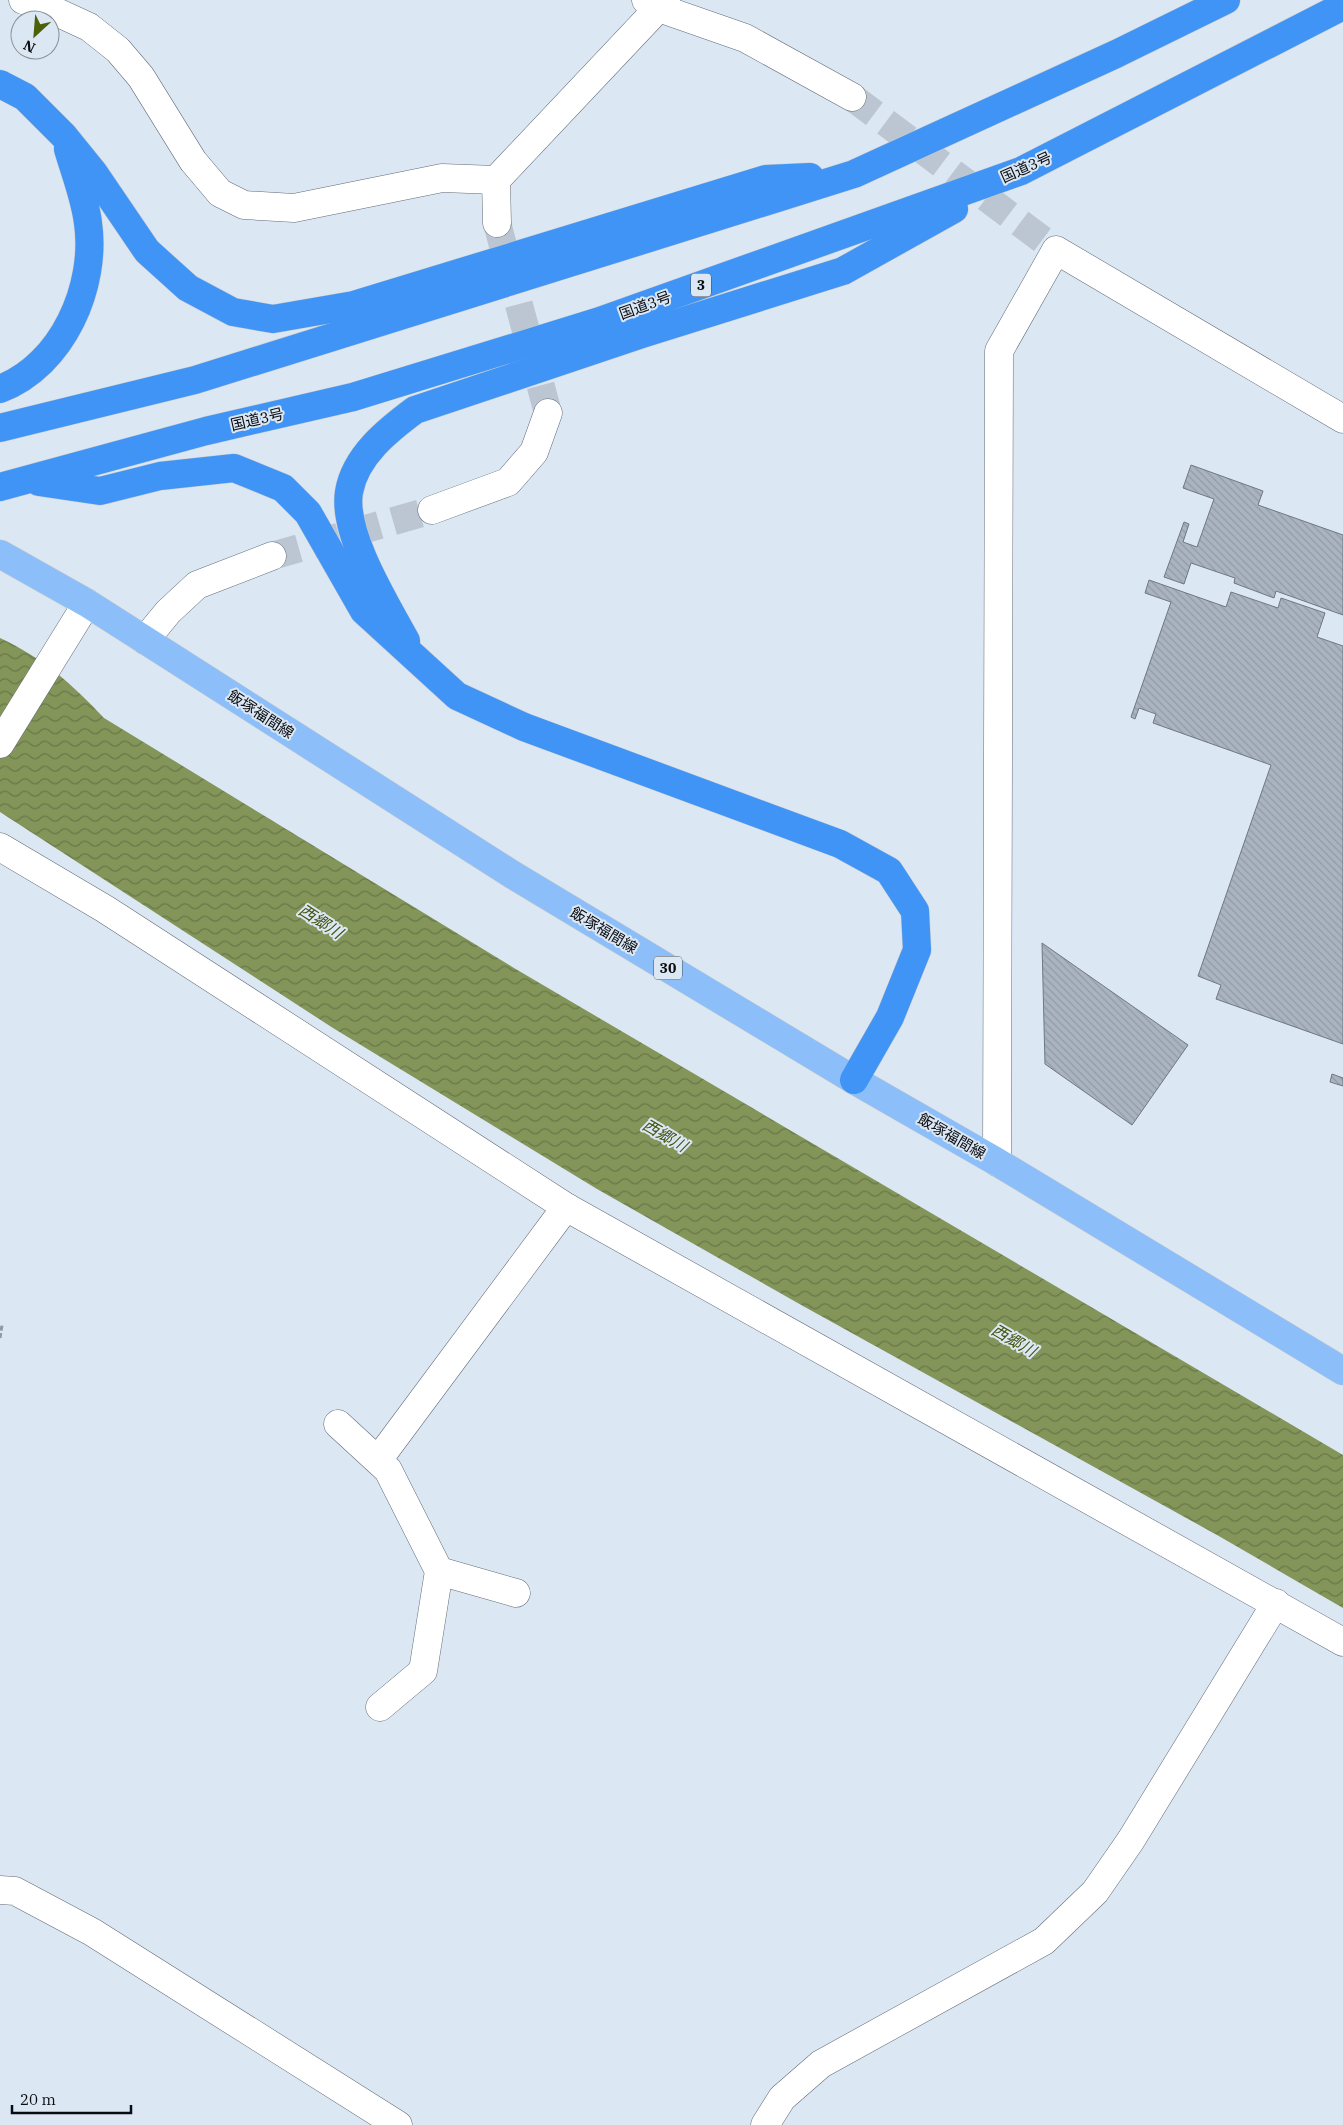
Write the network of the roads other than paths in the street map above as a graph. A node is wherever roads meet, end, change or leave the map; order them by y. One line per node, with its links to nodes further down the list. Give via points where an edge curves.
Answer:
1 (23, 0): 10 (street, via 89,26 118,50 141,77 193,161 220,193 244,205 294,208 442,178)
2 (1226, 0): 9 (highway)
3 (657, 3): 6 (street, via 745,38); 10 (street)
4 (1343, 6): 8 (highway, 国道3号 / 3)
5 (0, 84): 7 (highway, via 25,97)
6 (852, 97)
7 (64, 136): 9 (highway, via 94,173 147,251 188,288 234,312 272,319 363,302 766,180); 12 (highway, via 88,223 90,262 79,306 59,340 38,365)
8 (1021, 171): 16 (highway, 国道3号 / 3, via 600,321 353,397 206,431); 23 (highway, via 843,271 415,410 385,433 361,463 349,492 352,530 369,572)
9 (854, 174): 15 (highway, via 195,380)
10 (496, 180): 11 (street)
11 (497, 224)
12 (0, 389)
13 (548, 413): 18 (street, via 534,452 508,482)
14 (1343, 419): 27 (street, via 1056,250 999,351)
15 (0, 428)
16 (28, 480): 17 (highway, 国道3号 / 3); 23 (highway, via 100,491 160,476 234,468 283,488 308,513 364,611)
17 (0, 487)
18 (432, 510)
19 (0, 554): 21 (main road, 飯塚福間線 / 30)
20 (272, 556): 22 (street, via 197,585 168,612)
21 (87, 603): 22 (main road, 飯塚福間線 / 30); 24 (street)
22 (145, 640): 26 (main road, 飯塚福間線 / 30, via 513,875)
23 (418, 662): 26 (highway, via 457,696 524,727 840,844 890,871 915,911 917,950 890,1017)
24 (0, 744)
25 (0, 847): 28 (street, via 105,908)
26 (854, 1080): 27 (main road, 飯塚福間線 / 30)
27 (997, 1162): 29 (main road, 飯塚福間線 / 30)
28 (566, 1207): 31 (street); 34 (street)
29 (1343, 1371)
30 (338, 1424): 31 (street)
31 (378, 1460): 32 (street, via 388,1470)
32 (439, 1572): 33 (street); 36 (street, via 423,1671)
33 (516, 1593)
34 (1276, 1603): 35 (street); 39 (street, via 1131,1840 1095,1892 1044,1941 821,2064 782,2098)
35 (1343, 1642)
36 (380, 1707)
37 (0, 1890): 38 (street, via 15,1891 92,1932)
38 (398, 2125)
39 (765, 2125)

